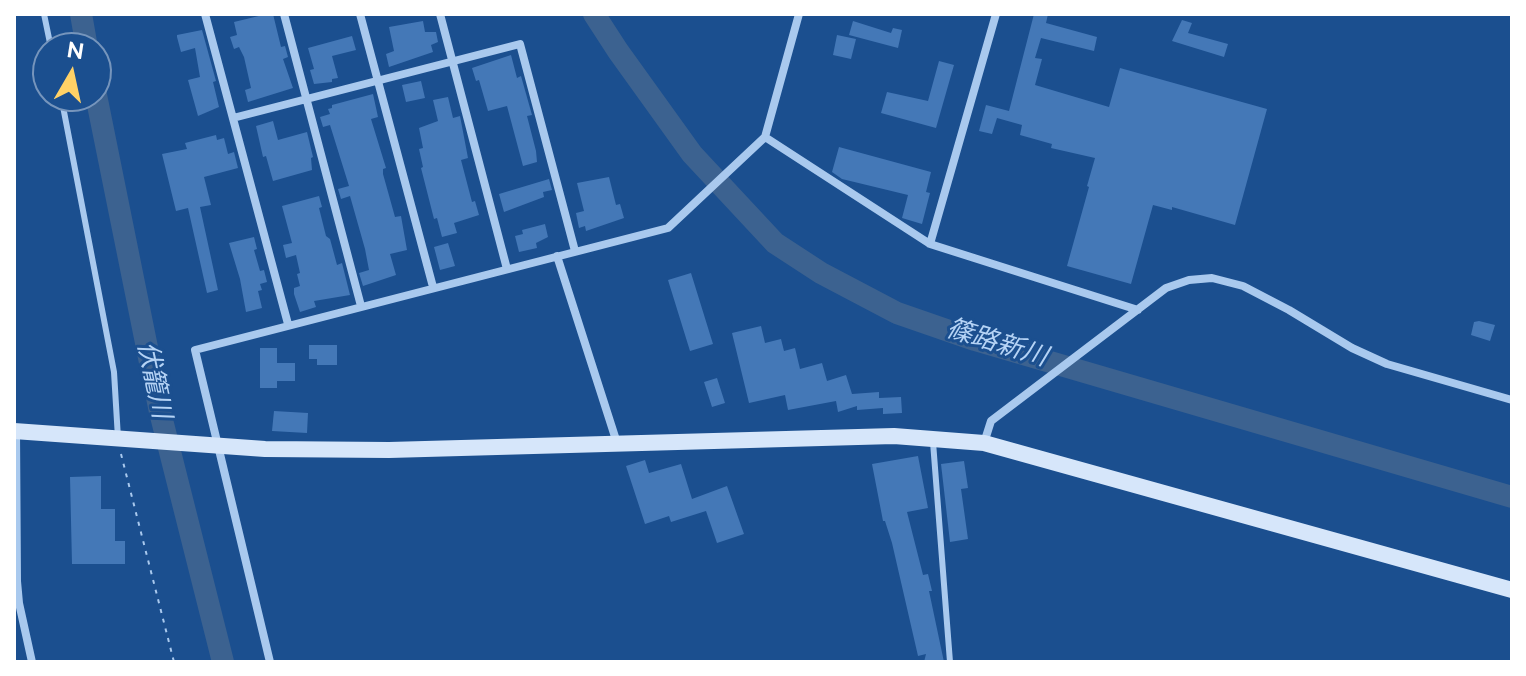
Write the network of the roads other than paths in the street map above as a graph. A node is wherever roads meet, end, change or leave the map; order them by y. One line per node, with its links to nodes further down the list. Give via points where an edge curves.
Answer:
1 (205, 14): 11 (street)
2 (284, 14): 9 (street)
3 (360, 14): 8 (street)
4 (440, 14): 7 (street)
5 (799, 14): 12 (street)
6 (996, 14): 13 (street)
7 (451, 61): 8 (street); 14 (street, via 520,44); 16 (street)
8 (378, 82): 9 (street); 17 (street)
9 (306, 100): 11 (street); 18 (street)
10 (64, 112): 23 (lane)
11 (233, 118): 20 (street)
12 (765, 137): 13 (street); 14 (street, via 668,228)
13 (930, 244): 19 (street)
14 (575, 251): 15 (street)
15 (557, 256): 16 (street); 25 (street)
16 (507, 269): 17 (street)
17 (433, 287): 18 (street)
18 (361, 306): 20 (street)
19 (1138, 310): 21 (street, via 1166,288 1212,278 1243,286 1387,364); 26 (street, via 991,421)
20 (288, 324): 27 (street, via 195,350)
21 (1512, 400)
22 (15, 431): 23 (street); 29 (street, via 17,581)
23 (124, 438): 27 (street)
24 (933, 438): 25 (street); 26 (street); 31 (lane)
25 (617, 443): 27 (street, via 389,450)
26 (984, 443): 28 (street)
27 (214, 446): 30 (street)
28 (1512, 590)
29 (32, 662)
30 (270, 662)
31 (950, 662)

